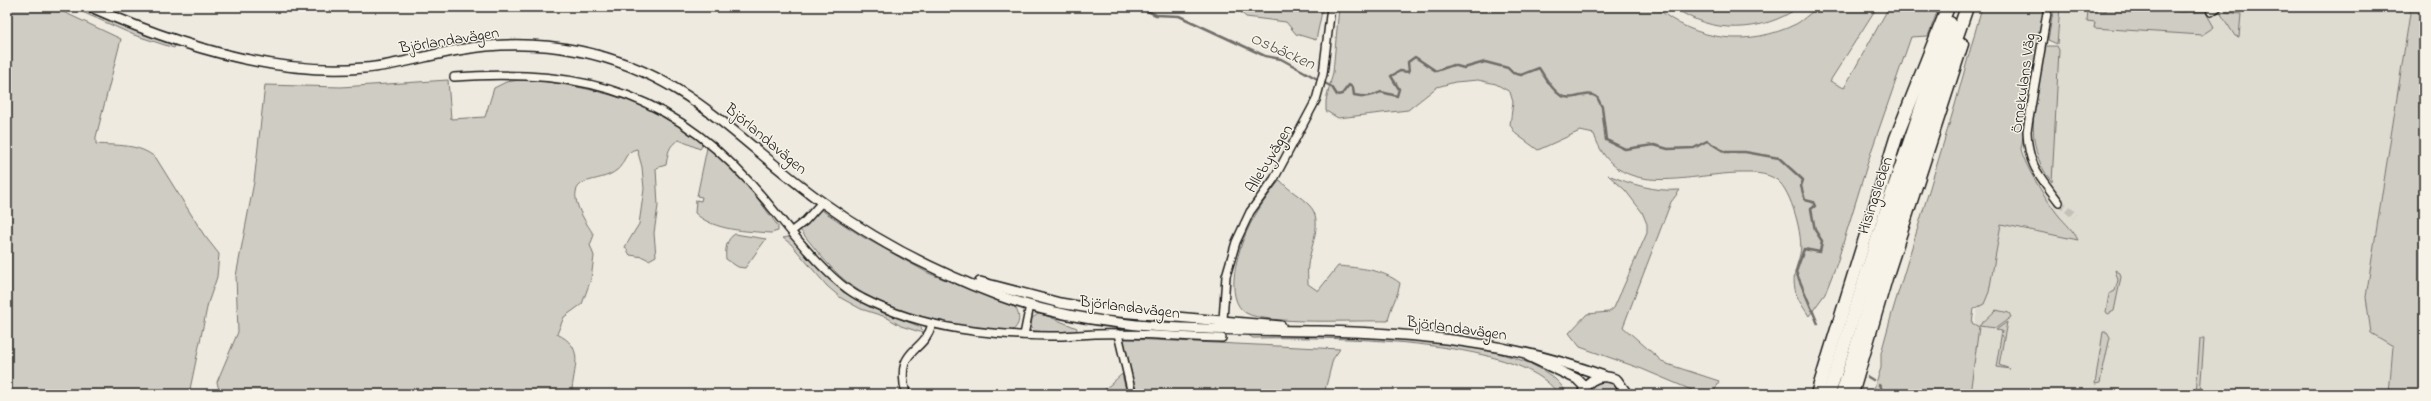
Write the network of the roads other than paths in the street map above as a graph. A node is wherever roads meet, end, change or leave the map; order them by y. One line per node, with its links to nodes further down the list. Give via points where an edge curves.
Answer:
1 (91, 7): 11 (street, Björlandavägen, via 132,24 243,58 318,70 365,68 459,49 513,44 550,46 593,54 645,72 693,98)
2 (1331, 7): 16 (street, Allebyvägen, via 1319,90 1303,126 1274,179 1250,212 1236,242 1226,276)
3 (1948, 7): 29 (highway, via 1896,138)
4 (1956, 7): 13 (highway, Hisingsleden)
5 (1968, 7): 13 (highway, Hisingsleden)
6 (1974, 7): 32 (highway, via 1886,278)
7 (2048, 7): 12 (street, Örnekulans Väg, via 2027,131 2033,166)
8 (2218, 7): 9 (street)
9 (2211, 12)
10 (454, 77): 14 (street, via 519,75 557,78 612,90 654,106 688,126 722,153)
11 (822, 202): 14 (street); 15 (street, Björlandavägen, via 881,240 947,273 1000,296)
12 (2059, 202)
13 (1893, 206): 30 (highway, Hisingsleden); 31 (highway, Hisingsleden)
14 (792, 231): 17 (street, via 833,276 853,293 882,308)
15 (1031, 300): 16 (street, Björlandavägen, via 1108,312); 20 (street, Björlandavägen, via 1110,321); 21 (street)
16 (1223, 320): 18 (street, Björlandavägen); 20 (street)
17 (932, 324): 21 (street, via 980,332); 26 (street, via 929,332 910,353 904,365 903,382)
18 (1316, 331): 20 (street, Björlandavägen); 22 (street, Björlandavägen, via 1448,338)
19 (1118, 334): 20 (street, Björlandavägen); 21 (street, Björlandavägen); 27 (street)
20 (1222, 334)
21 (1024, 335)
22 (1521, 352): 23 (street, Björlandavägen, via 1551,358); 24 (street, Björlandavägen, via 1577,380)
23 (1604, 376): 24 (street, via 1591,380); 25 (street, Björlandavägen, via 1617,380)
24 (1584, 390)
25 (1626, 391): 28 (street)
26 (906, 394)
27 (1132, 394)
28 (1633, 394)
29 (1817, 394)
30 (1829, 394)
31 (1842, 394)
32 (1852, 394)

